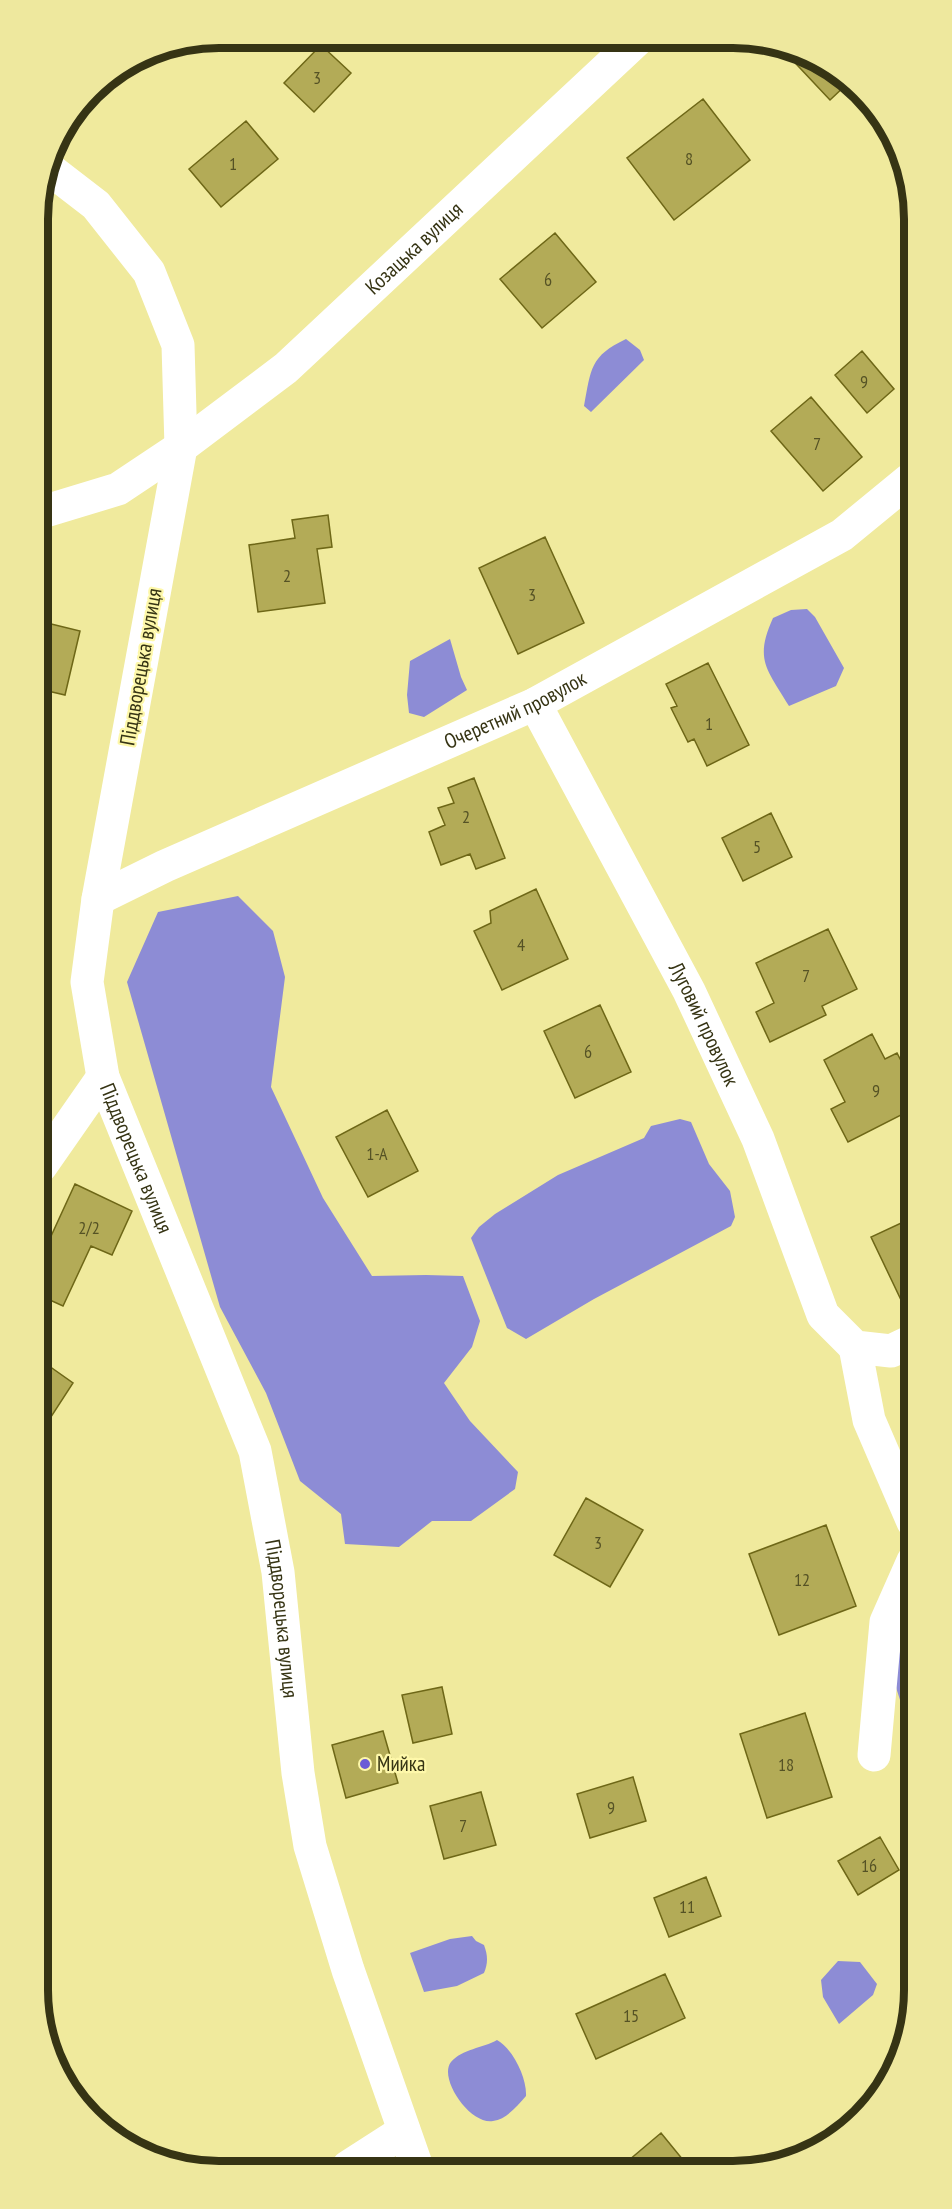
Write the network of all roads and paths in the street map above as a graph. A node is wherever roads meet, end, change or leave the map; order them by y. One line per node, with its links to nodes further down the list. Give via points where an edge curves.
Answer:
1 (628, 48): 3 (street, Козацька вулиця, via 286,368)
2 (55, 173): 3 (street, Піддворецька вулиця, via 96,205 149,272 178,345)
3 (181, 447): 5 (street, Козацька вулиця, via 118,489); 7 (street, Піддворецька вулиця)
4 (904, 484): 6 (street, Очеретний провулок, via 842,535)
5 (48, 510)
6 (535, 704): 7 (street, Очеретний провулок); 11 (street, Луговий провулок, via 699,1012 758,1139 823,1314)
7 (98, 898): 8 (street, Піддворецька вулиця, via 87,982)
8 (103, 1077): 9 (street); 15 (street, Піддворецька вулиця, via 255,1451 278,1572 298,1773 310,1846)
9 (48, 1156)
10 (904, 1345): 11 (street, via 891,1351)
11 (855, 1347): 12 (street, via 869,1420)
12 (904, 1501)
13 (904, 1581): 14 (street, via 886,1622)
14 (874, 1755)
15 (404, 2131): 16 (street); 17 (street, Піддворецька вулиця)
16 (357, 2161)
17 (415, 2161)

